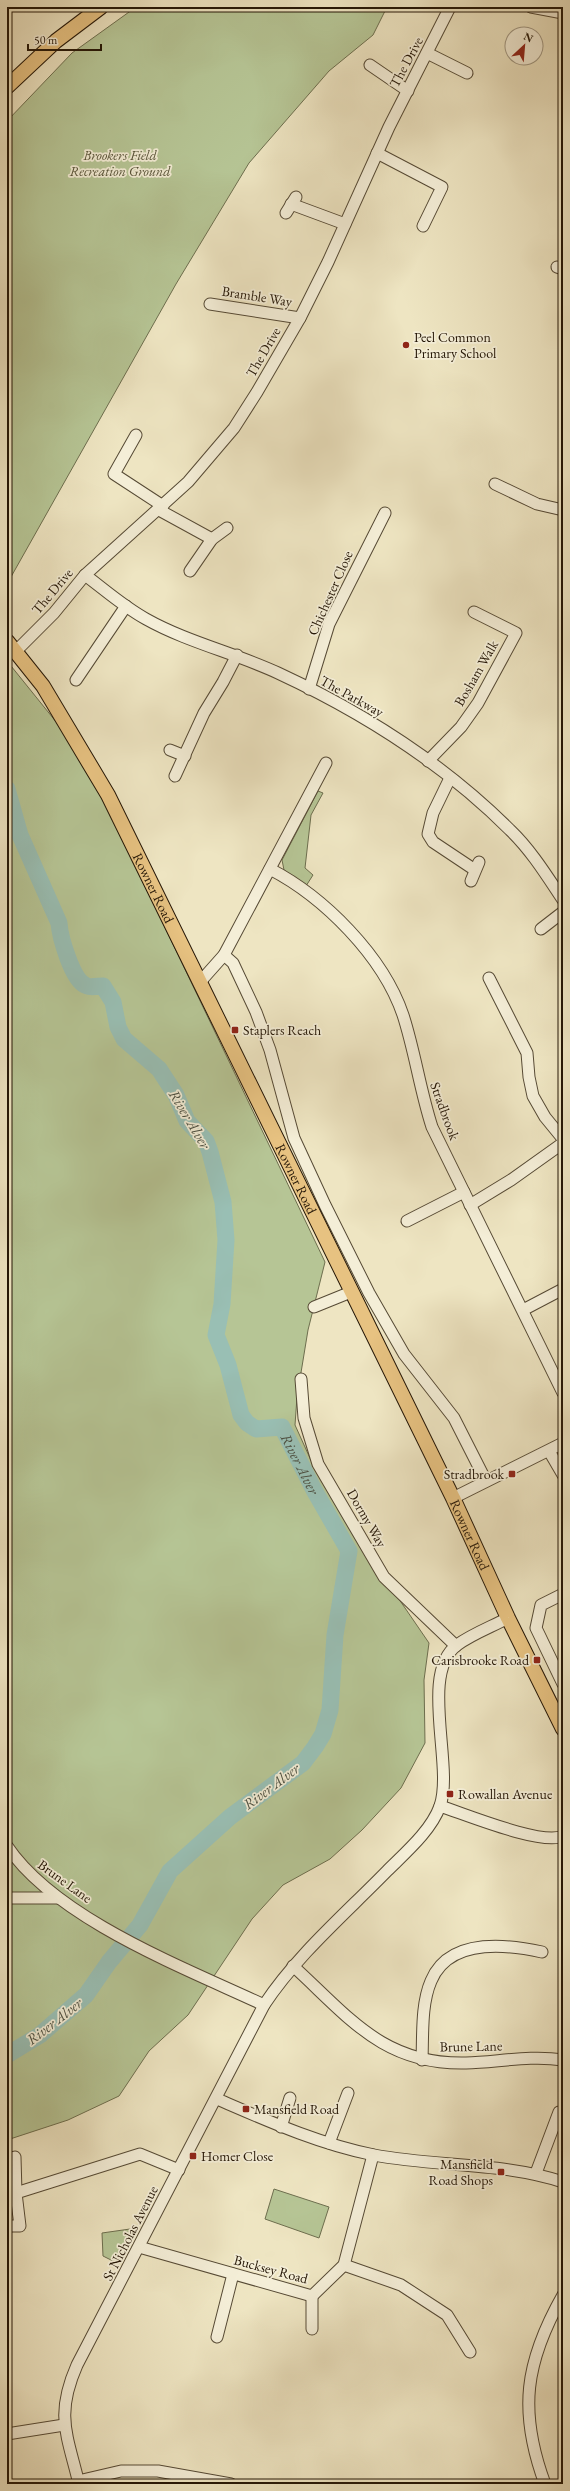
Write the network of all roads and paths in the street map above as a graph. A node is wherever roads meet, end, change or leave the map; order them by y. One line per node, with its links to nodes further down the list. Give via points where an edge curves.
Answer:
1 (101, 7): 8 (main road, via 56,41)
2 (450, 7): 5 (street, The Drive)
3 (531, 7): 4 (street)
4 (563, 13)
5 (428, 54): 7 (street); 9 (street, The Drive)
6 (370, 65): 9 (street)
7 (467, 73)
8 (7, 87)
9 (408, 91): 10 (street, The Drive)
10 (377, 153): 12 (street, The Drive); 13 (street, via 442,187)
11 (291, 205): 12 (street)
12 (345, 224): 15 (street, The Drive)
13 (423, 226)
14 (210, 304): 15 (street, Bramble Way)
15 (300, 318): 18 (street, The Drive, via 258,392 234,428 208,461)
16 (136, 435): 18 (street, via 114,474)
17 (495, 484): 19 (street, via 537,504)
18 (161, 508): 22 (street); 24 (street, The Drive)
19 (563, 510)
20 (385, 513): 30 (street, Chichester Close, via 330,624)
21 (228, 528): 22 (street)
22 (212, 539): 23 (street)
23 (190, 571)
24 (85, 575): 25 (street, The Parkway); 27 (street, The Drive, via 54,613)
25 (126, 606): 28 (street, The Parkway, via 168,630); 29 (street)
26 (474, 612): 33 (street, Bosham Walk, via 516,634 478,703 461,727)
27 (12, 646): 45 (main road, Rowner Road, via 44,686 108,795)
28 (237, 655): 30 (street, The Parkway); 32 (street, via 204,713)
29 (76, 680)
30 (309, 689): 33 (street, The Parkway, via 380,728)
31 (170, 750): 32 (street)
32 (185, 756): 35 (street)
33 (428, 761): 36 (street, The Parkway)
34 (326, 763): 37 (street)
35 (175, 776)
36 (450, 778): 38 (street, via 433,814 428,834 432,842 477,866); 39 (street, The Parkway, via 511,830)
37 (270, 869): 43 (street); 48 (street, Stradbrook, via 292,880 330,911 353,935 391,988 402,1014 432,1127)
38 (471, 881)
39 (560, 887): 40 (street, The Parkway)
40 (563, 900)
41 (563, 912): 42 (street)
42 (541, 929)
43 (224, 956): 45 (street); 60 (street, via 233,963 256,1012 270,1050 294,1138 325,1205 369,1293 404,1354 454,1418)
44 (489, 978): 46 (street, via 527,1053 533,1096 545,1117)
45 (200, 982): 52 (main road, Rowner Road)
46 (563, 1139)
47 (563, 1143): 49 (street)
48 (464, 1192): 49 (street, Stradbrook); 50 (street)
49 (470, 1205): 54 (street, Stradbrook)
50 (407, 1221)
51 (563, 1289): 54 (street)
52 (351, 1292): 53 (street); 61 (main road, Rowner Road)
53 (314, 1307)
54 (523, 1310): 56 (street, Stradbrook)
55 (301, 1379): 64 (street, Dormy Way, via 304,1418 318,1464 384,1577)
56 (563, 1393)
57 (563, 1443): 58 (street)
58 (549, 1451): 59 (street); 60 (street)
59 (563, 1475)
60 (486, 1481): 61 (street)
61 (453, 1498): 63 (main road, Rowner Road)
62 (563, 1594): 65 (street, via 541,1605 536,1620 536,1628)
63 (508, 1618): 64 (street); 66 (main road, Rowner Road)
64 (456, 1646): 67 (street, via 440,1671 443,1785)
65 (563, 1684)
66 (563, 1729)
67 (440, 1806): 68 (street, via 529,1835 547,1839); 73 (street, via 432,1822 402,1856)
68 (563, 1836)
69 (7, 1846): 71 (street, Brune Lane, via 30,1876)
70 (7, 1898): 71 (street)
71 (58, 1898): 74 (street, Brune Lane, via 143,1948)
72 (542, 1952): 75 (street, via 510,1945 470,1948 446,1960 431,1981 424,2018)
73 (293, 1966): 74 (street); 75 (street, Brune Lane, via 370,2036 400,2053)
74 (264, 2005): 79 (street, St Nicholas Avenue)
75 (422, 2060): 76 (street, Brune Lane, via 447,2063 518,2059)
76 (563, 2060)
77 (348, 2093): 82 (street)
78 (290, 2098): 81 (street)
79 (216, 2099): 81 (street); 85 (street, St Nicholas Avenue)
80 (559, 2112): 86 (street)
81 (281, 2127): 82 (street)
82 (329, 2143): 83 (street)
83 (373, 2155): 86 (street); 91 (street)
84 (7, 2159): 88 (street, via 15,2157)
85 (179, 2170): 88 (street, via 140,2154); 90 (street, St Nicholas Avenue)
86 (536, 2173): 87 (street)
87 (563, 2182)
88 (16, 2193): 89 (street, via 20,2226)
89 (7, 2226)
90 (139, 2247): 92 (street, Bucksey Road); 98 (street, St Nicholas Avenue, via 67,2389)
91 (344, 2265): 94 (street, Bucksey Road); 97 (street, via 401,2285 447,2315)
92 (233, 2274): 94 (street, Bucksey Road); 96 (street)
93 (563, 2295): 103 (street, via 536,2352 528,2399 534,2454)
94 (312, 2296): 95 (street)
95 (312, 2330)
96 (217, 2336)
97 (470, 2352)
98 (64, 2425): 99 (street); 101 (street, St Nicholas Avenue)
99 (7, 2434)
100 (180, 2480): 101 (street, via 158,2471 121,2471); 102 (street)
101 (78, 2482)
102 (231, 2484)
103 (546, 2484)

